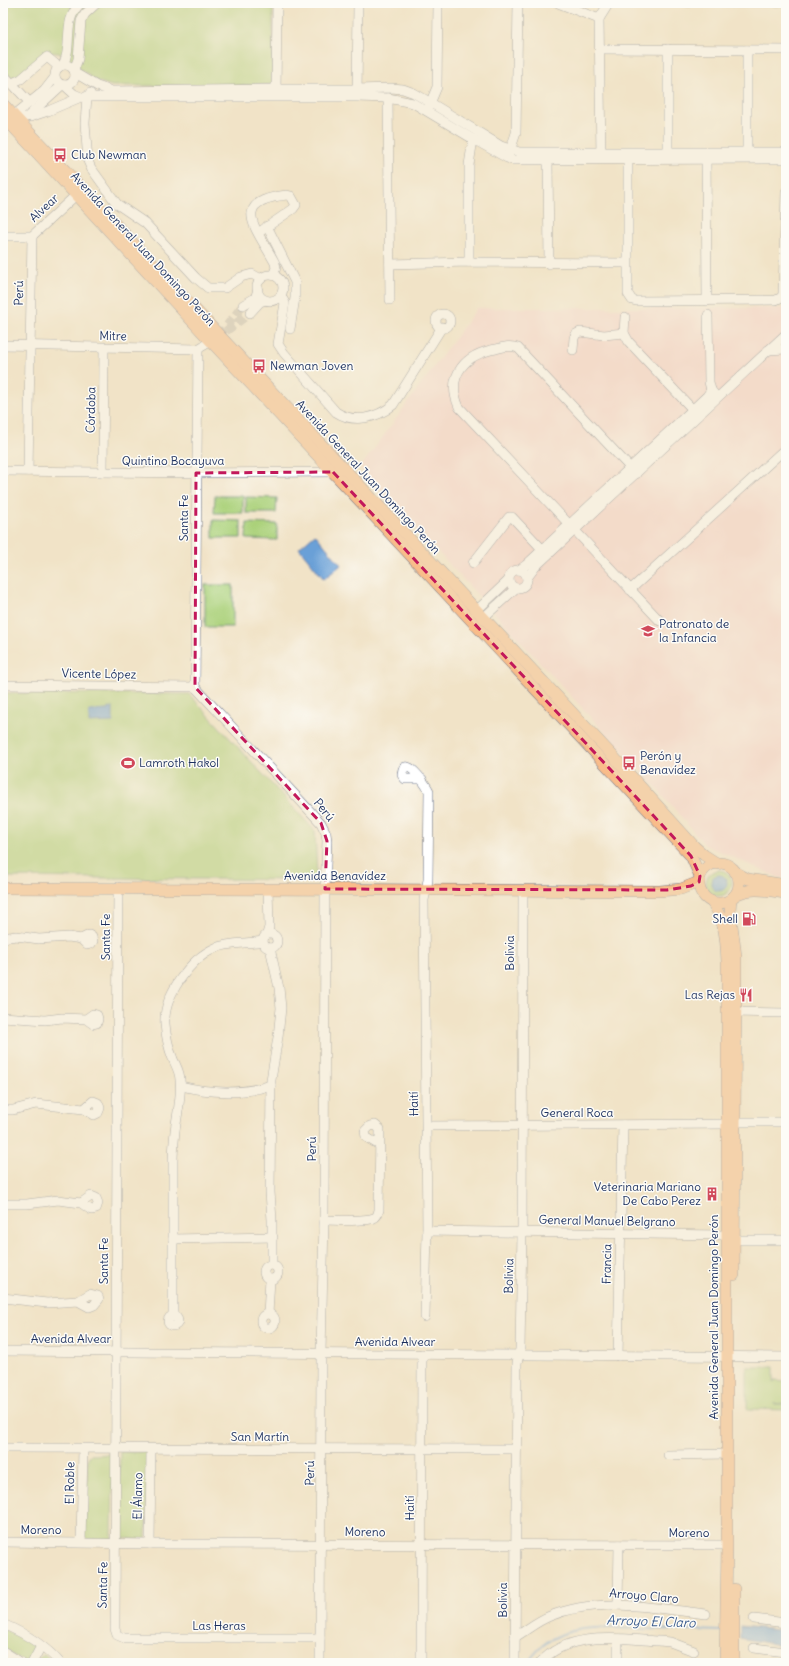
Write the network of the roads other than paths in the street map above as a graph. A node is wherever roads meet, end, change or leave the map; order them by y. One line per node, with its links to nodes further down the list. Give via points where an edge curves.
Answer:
1 (81, 3): 14 (street, via 71,16 68,57)
2 (97, 3): 15 (street, via 81,21 78,59)
3 (277, 3): 20 (street)
4 (358, 3): 21 (street)
5 (438, 3): 25 (street, via 436,87)
6 (518, 3): 32 (street, via 516,133)
7 (558, 3): 9 (street)
8 (609, 3): 9 (street)
9 (599, 19): 10 (street)
10 (600, 49): 11 (street); 33 (street)
11 (668, 49): 12 (street); 34 (street)
12 (747, 50): 13 (street); 36 (street)
13 (786, 50)
14 (61, 66): 15 (street, via 69,66); 17 (street, via 56,72); 18 (street, via 47,57 21,79)
15 (74, 71): 17 (street, via 73,82); 19 (street)
16 (3, 74): 18 (street)
17 (60, 82): 22 (street, via 74,94); 24 (street, via 44,90); 28 (street)
18 (12, 83): 24 (street)
19 (93, 84): 20 (street, via 112,91); 22 (street, via 92,91)
20 (276, 93): 21 (street); 22 (street)
21 (357, 94): 23 (street); 25 (street, via 391,88 414,93)
22 (84, 97): 28 (street); 51 (street, via 88,161 117,204 145,223 203,285 214,289 225,288 241,277 252,274)
23 (388, 98): 27 (street, via 413,103); 47 (street)
24 (30, 103): 29 (street)
25 (432, 103): 27 (street); 32 (street)
26 (3, 104): 29 (main road, Avenida General Juan Domingo Perón)
27 (425, 110): 30 (street)
28 (27, 117): 29 (street)
29 (7, 118): 41 (main road, Avenida General Juan Domingo Perón); 67 (main road, Avenida General Juan Domingo Perón)
30 (473, 139): 32 (street); 46 (street, via 469,164)
31 (786, 152): 36 (street)
32 (509, 154): 33 (street, via 519,152); 37 (street, via 513,160)
33 (601, 155): 34 (street); 37 (street); 38 (street)
34 (668, 155): 35 (street); 38 (street)
35 (706, 156): 36 (street); 58 (street)
36 (747, 156): 39 (street)
37 (548, 159): 48 (street)
38 (628, 159): 49 (street)
39 (786, 159)
40 (786, 192): 58 (street, via 782,297 776,300)
41 (76, 195): 45 (street, Alvear); 67 (main road, Avenida General Juan Domingo Perón)
42 (268, 226): 43 (street); 43 (street, via 293,209 296,205 291,196 272,196 256,203 252,212 252,222); 52 (street)
43 (258, 233): 50 (street, via 275,263)
44 (3, 236): 45 (street, Alvear)
45 (32, 236): 69 (street, Perú)
46 (469, 262): 47 (street); 48 (street)
47 (390, 264): 57 (street)
48 (549, 264): 49 (street)
49 (627, 264): 58 (street, via 628,294 632,300)
50 (273, 275): 51 (street); 53 (street)
51 (261, 279): 54 (street)
52 (295, 282): 53 (street); 64 (street)
53 (282, 283): 55 (street)
54 (258, 290): 56 (street); 59 (street, via 255,298)
55 (281, 296): 56 (street, via 274,301); 63 (street, via 285,303 278,344 336,412 344,417 355,419 372,416 393,405)
56 (265, 300): 60 (street)
57 (390, 300)
58 (707, 301)
59 (243, 305)
60 (250, 313)
61 (708, 315): 75 (street, via 709,382)
62 (625, 317): 65 (street)
63 (442, 327)
64 (290, 329)
65 (624, 333): 73 (street, via 604,335 580,332 574,338); 76 (street, via 629,342)
66 (786, 334): 74 (street)
67 (215, 339): 71 (street); 78 (main road, Avenida General Juan Domingo Perón)
68 (3, 345): 69 (street, Mitre)
69 (30, 346): 70 (street, Mitre); 80 (street, Perú)
70 (104, 348): 71 (street, Mitre); 82 (street, Córdoba)
71 (198, 349): 83 (street, Santa Fe)
72 (786, 349): 74 (street)
73 (573, 350)
74 (768, 350): 75 (street)
75 (714, 394): 76 (street)
76 (695, 413): 81 (street)
77 (786, 448): 91 (street)
78 (338, 470): 83 (street, Quintino Bocayuva); 92 (main road, Avenida General Juan Domingo Perón); 99 (main road, Avenida General Juan Domingo Perón, via 691,856)
79 (3, 471): 80 (street, Quintino Bocayuva)
80 (28, 471): 82 (street, Quintino Bocayuva)
81 (633, 471): 84 (street); 84 (street, via 518,348 512,346 484,351 467,360 460,369 454,388 459,407)
82 (103, 472): 83 (street, Quintino Bocayuva)
83 (196, 473): 95 (street, Santa Fe)
84 (572, 528): 85 (street); 88 (street); 91 (street)
85 (543, 550): 86 (street, via 509,517); 87 (street)
86 (473, 563)
87 (519, 570): 88 (street); 89 (street, via 511,573)
88 (527, 578): 90 (street, via 524,586)
89 (509, 580): 90 (street); 92 (street)
90 (516, 588): 92 (street)
91 (630, 590): 93 (street)
92 (479, 615): 97 (main road, Avenida General Juan Domingo Perón, via 694,846)
93 (660, 621)
94 (3, 685): 95 (street, Vicente López)
95 (194, 687): 104 (street, Perú, via 321,823 327,841)
96 (422, 779): 105 (street, Haití, via 429,791)
97 (718, 864): 98 (main road, via 728,866); 99 (main road, via 707,867)
98 (735, 872): 100 (main road, via 748,879); 109 (main road, via 739,885)
99 (700, 879): 107 (main road, Avenida Benavídez, via 686,887); 110 (main road, via 701,891)
100 (786, 885)
101 (118, 887): 102 (main road, Avenida Benavídez); 103 (main road, Avenida Benavídez); 145 (street, Santa Fe)
102 (3, 888)
103 (271, 889): 104 (main road, Avenida Benavídez); 111 (street)
104 (325, 889): 105 (main road, Avenida Benavídez); 131 (street, Perú)
105 (426, 890): 106 (main road, Avenida Benavídez); 127 (street, Haití)
106 (523, 890): 107 (main road, Avenida Benavídez); 125 (street, Bolivia)
107 (667, 890): 110 (main road, Avenida Benavídez, via 695,894)
108 (786, 893): 109 (main road, via 751,890 740,892)
109 (732, 898): 110 (main road, via 722,903); 115 (main road, Avenida General Juan Domingo Perón, via 730,910 736,956)
110 (709, 900): 124 (main road, Avenida General Juan Domingo Perón, via 722,921 726,946)
111 (268, 937): 114 (street, via 264,945); 114 (street, via 277,938 277,943); 120 (street, via 215,948 194,963 178,983 171,995 165,1024)
112 (3, 938): 113 (street, via 16,936)
113 (81, 939)
114 (270, 948): 119 (street, via 281,1008)
115 (736, 1012): 116 (street); 124 (main road, Avenida General Juan Domingo Perón)
116 (786, 1013)
117 (3, 1017): 118 (street)
118 (86, 1019)
119 (271, 1085): 120 (street, via 244,1091); 135 (street)
120 (181, 1086): 137 (street, via 174,1143)
121 (84, 1109): 122 (street, via 36,1104)
122 (3, 1110)
123 (786, 1122): 124 (street, General Roca)
124 (731, 1123): 126 (street, General Roca); 136 (main road, Avenida General Juan Domingo Perón)
125 (521, 1125): 126 (street, General Roca); 127 (street, General Roca); 133 (street, Bolivia)
126 (623, 1125): 134 (street, Francia)
127 (426, 1126): 132 (street, Haití)
128 (379, 1145): 131 (street, via 378,1216 366,1220)
129 (81, 1203): 130 (street, via 58,1200)
130 (3, 1204)
131 (324, 1220): 146 (street, Perú)
132 (427, 1231): 133 (street, General Manuel Belgrano); 143 (street, Haití)
133 (522, 1232): 134 (street, General Manuel Belgrano); 148 (street, Bolivia)
134 (620, 1234): 136 (street, General Manuel Belgrano, via 721,1235); 149 (street, Francia)
135 (272, 1237): 137 (street); 141 (street, via 272,1265 278,1273 270,1279)
136 (730, 1238): 138 (street, General Manuel Belgrano); 150 (main road, Avenida General Juan Domingo Perón)
137 (173, 1239): 142 (street)
138 (786, 1240)
139 (3, 1298): 140 (street, via 35,1303)
140 (78, 1300)
141 (268, 1314)
142 (173, 1317)
143 (425, 1317)
144 (3, 1351): 145 (street, Avenida Alvear)
145 (116, 1352): 146 (street, Avenida Alvear); 153 (street, Santa Fe)
146 (321, 1353): 147 (street, Avenida Alvear); 158 (street, Perú)
147 (422, 1354): 148 (street, Avenida Alvear); 156 (street, Haití)
148 (519, 1354): 149 (street, Avenida Alvear); 157 (street, Bolivia)
149 (618, 1356): 150 (street, Avenida Alvear)
150 (731, 1356): 151 (street, Avenida Alvear); 160 (main road, Avenida General Juan Domingo Perón); 172 (main road, Avenida General Juan Domingo Perón)
151 (786, 1357)
152 (3, 1448): 154 (street, San Martín)
153 (116, 1448): 154 (street, San Martín); 155 (street, San Martín); 163 (street, Santa Fe)
154 (83, 1449): 162 (street, El Roble)
155 (151, 1449): 158 (street, San Martín); 164 (street, El Álamo)
156 (422, 1449): 157 (street, San Martín); 158 (street, San Martín); 166 (street, Haití)
157 (516, 1449): 167 (street, Bolivia)
158 (322, 1450): 165 (street, Perú)
159 (668, 1454): 160 (street)
160 (727, 1454): 169 (main road, Avenida General Juan Domingo Perón)
161 (3, 1542): 162 (street, Moreno)
162 (81, 1542): 163 (street, Moreno)
163 (116, 1543): 164 (street, Moreno); 176 (street, Santa Fe, via 115,1629)
164 (150, 1544): 165 (street, Moreno)
165 (321, 1544): 166 (street, Moreno); 178 (street, Perú)
166 (422, 1545): 167 (street, Moreno); 191 (street, Haití)
167 (516, 1545): 168 (street, Moreno); 177 (street, Bolivia)
168 (619, 1545): 169 (street, Moreno); 170 (street)
169 (727, 1545): 172 (main road, Avenida General Juan Domingo Perón)
170 (618, 1605): 171 (street, Arroyo Claro); 177 (street, Arroyo Claro, via 592,1606 550,1616)
171 (706, 1614)
172 (730, 1619): 180 (main road, Avenida General Juan Domingo Perón)
173 (754, 1619): 174 (street)
174 (786, 1623)
175 (3, 1624): 181 (street, via 25,1634)
176 (118, 1635): 178 (street, Las Heras, via 124,1638)
177 (515, 1637): 186 (street, Bolivia)
178 (320, 1638): 190 (street, Perú)
179 (618, 1639): 184 (street, via 670,1642); 192 (street, via 566,1645 555,1650); 193 (street)
180 (730, 1642): 194 (main road, Avenida General Juan Domingo Perón); 195 (main road, Avenida General Juan Domingo Perón)
181 (41, 1646): 188 (street); 189 (street)
182 (754, 1648): 185 (street)
183 (3, 1651): 187 (street)
184 (694, 1651)
185 (786, 1652)
186 (513, 1661)
187 (22, 1663)
188 (32, 1663)
189 (60, 1663)
190 (320, 1663)
191 (420, 1663)
192 (540, 1663)
193 (618, 1663)
194 (726, 1663)
195 (734, 1663)

